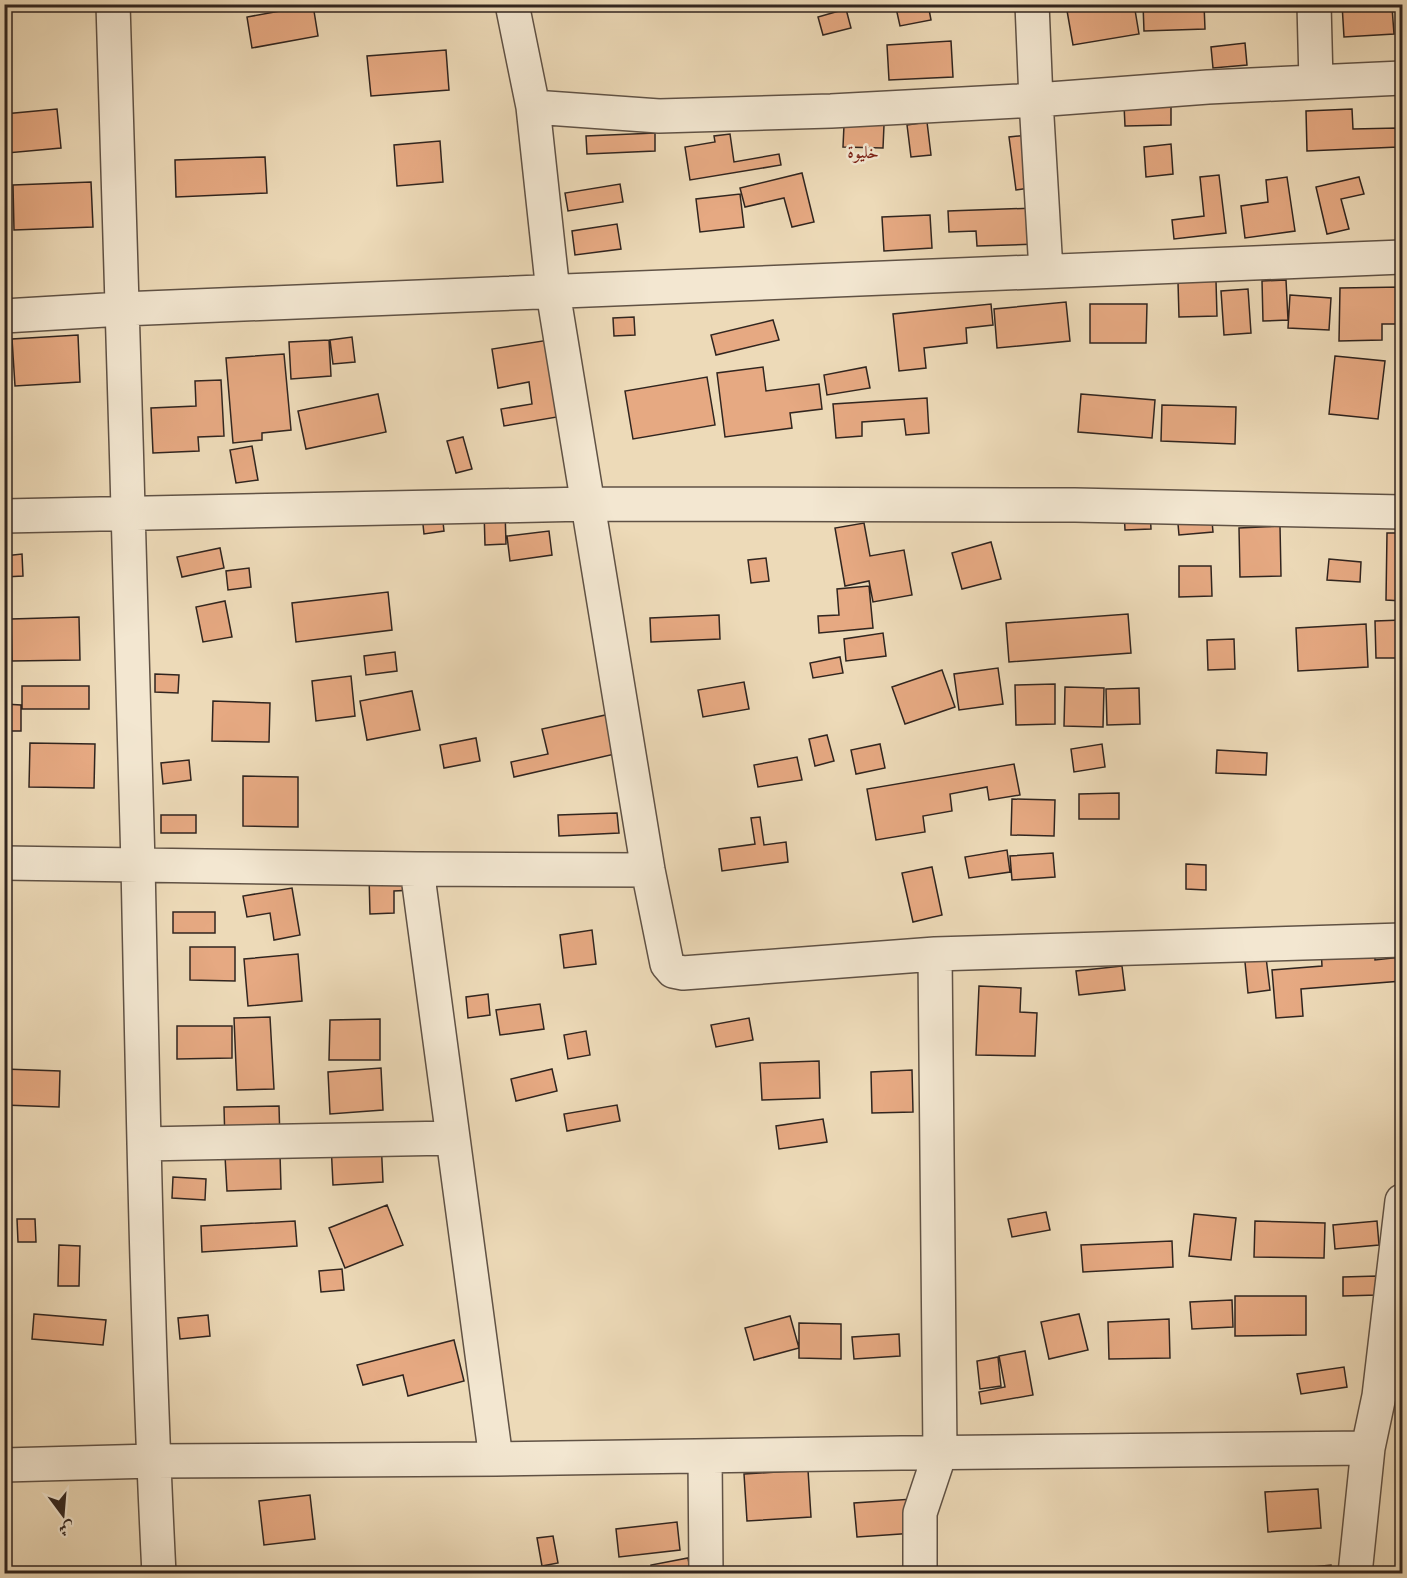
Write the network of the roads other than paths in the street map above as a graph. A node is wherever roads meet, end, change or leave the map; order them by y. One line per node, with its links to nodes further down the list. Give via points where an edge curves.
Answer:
1 (113, 4): 12 (street)
2 (512, 4): 8 (street)
3 (1032, 4): 7 (street)
4 (1314, 4): 6 (street)
5 (1402, 78): 6 (street)
6 (1316, 82): 7 (street)
7 (1036, 100): 8 (street, via 659,116); 10 (street)
8 (533, 106): 11 (street)
9 (1402, 257): 10 (street)
10 (1046, 271): 11 (street)
11 (553, 292): 12 (street); 14 (street)
12 (122, 309): 13 (street); 16 (street)
13 (4, 316)
14 (588, 504): 15 (street, via 1064,505); 16 (street); 21 (street)
15 (1402, 512)
16 (129, 514): 17 (street); 19 (street)
17 (4, 516)
18 (4, 863): 19 (street)
19 (138, 864): 20 (street); 25 (street)
20 (417, 869): 21 (street); 24 (street)
21 (648, 870): 23 (street, via 667,964 673,971)
22 (1402, 940): 23 (street)
23 (935, 954): 30 (street)
24 (453, 1138): 25 (street); 32 (street)
25 (144, 1144): 33 (street)
26 (1402, 1201): 27 (street)
27 (1400, 1240): 28 (street)
28 (1391, 1397): 29 (street)
29 (1368, 1448): 30 (street); 38 (street)
30 (940, 1453): 31 (street); 37 (street, via 920,1513)
31 (705, 1456): 32 (street); 36 (street)
32 (496, 1459): 33 (street)
33 (153, 1461): 34 (street); 35 (street)
34 (4, 1465)
35 (159, 1574)
36 (706, 1574)
37 (920, 1574)
38 (1355, 1574)

